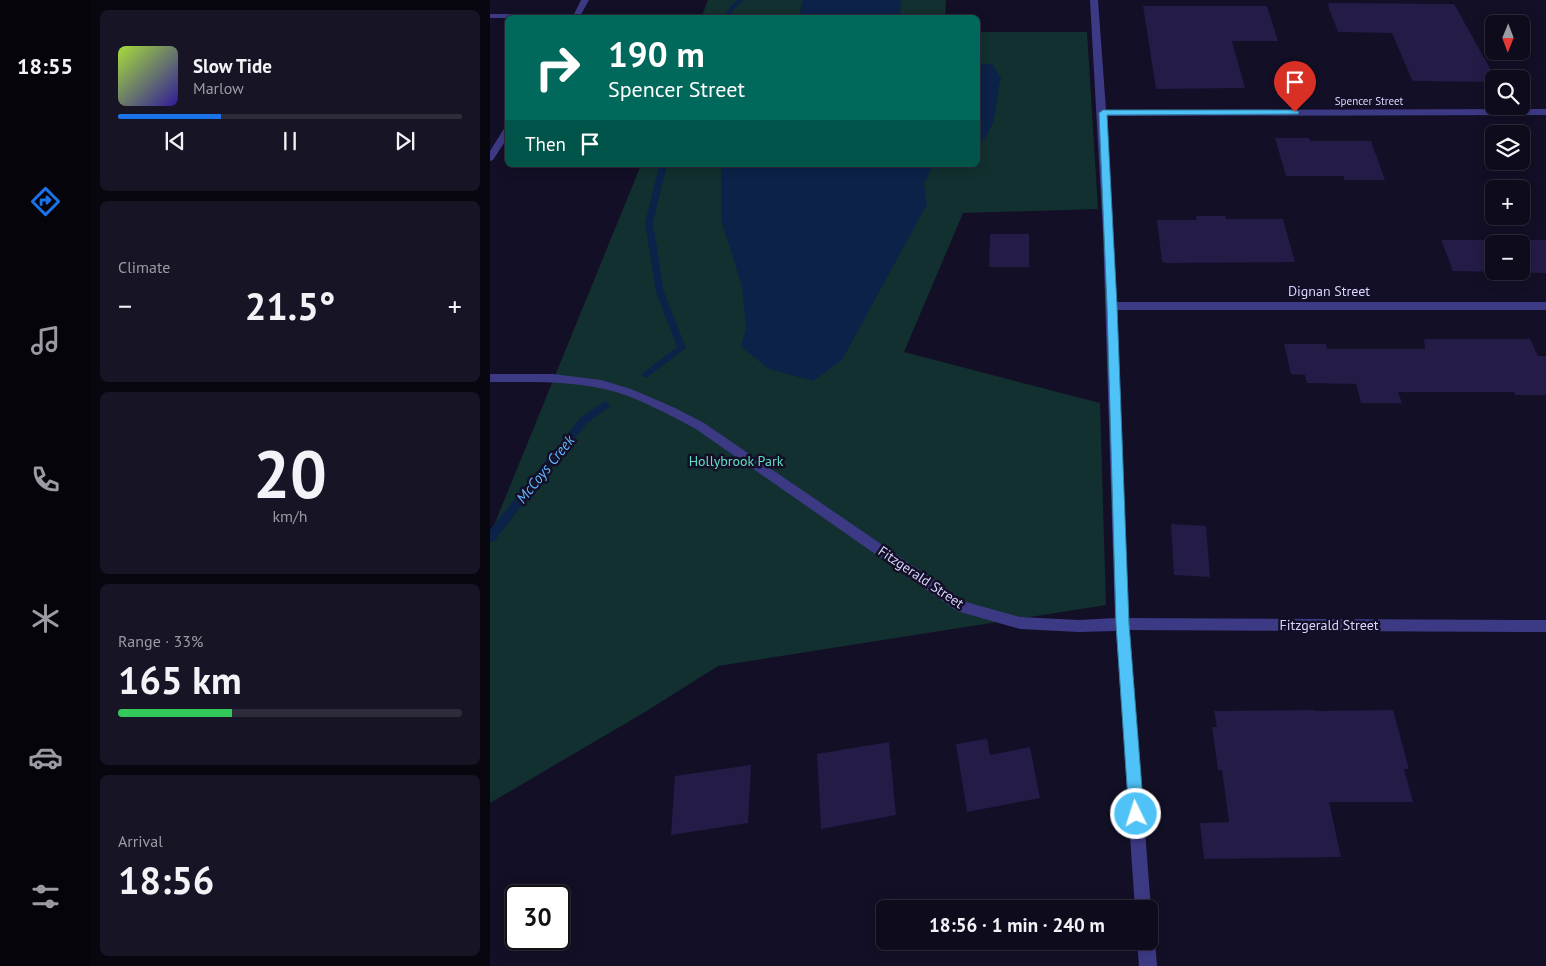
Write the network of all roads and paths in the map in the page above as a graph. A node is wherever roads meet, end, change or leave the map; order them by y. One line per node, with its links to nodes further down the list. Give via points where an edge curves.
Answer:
1 (585, 0): 3 (street)
2 (1094, 0): 7 (street)
3 (576, 15)
4 (490, 16): 5 (street)
5 (505, 16)
6 (1546, 112): 7 (street, Spencer Street)
7 (1103, 113): 10 (street)
8 (505, 134): 9 (street)
9 (490, 158)
10 (1112, 306): 11 (street, Dignan Street); 13 (street)
11 (1546, 306)
12 (490, 378): 13 (street, Fitzgerald Street, via 578,381 615,388 660,405 700,426 962,606 1020,623)
13 (1122, 624): 14 (street, Fitzgerald Street); 15 (street)
14 (1546, 626)
15 (1142, 900)
16 (1147, 950): 17 (street)
17 (1148, 966)

